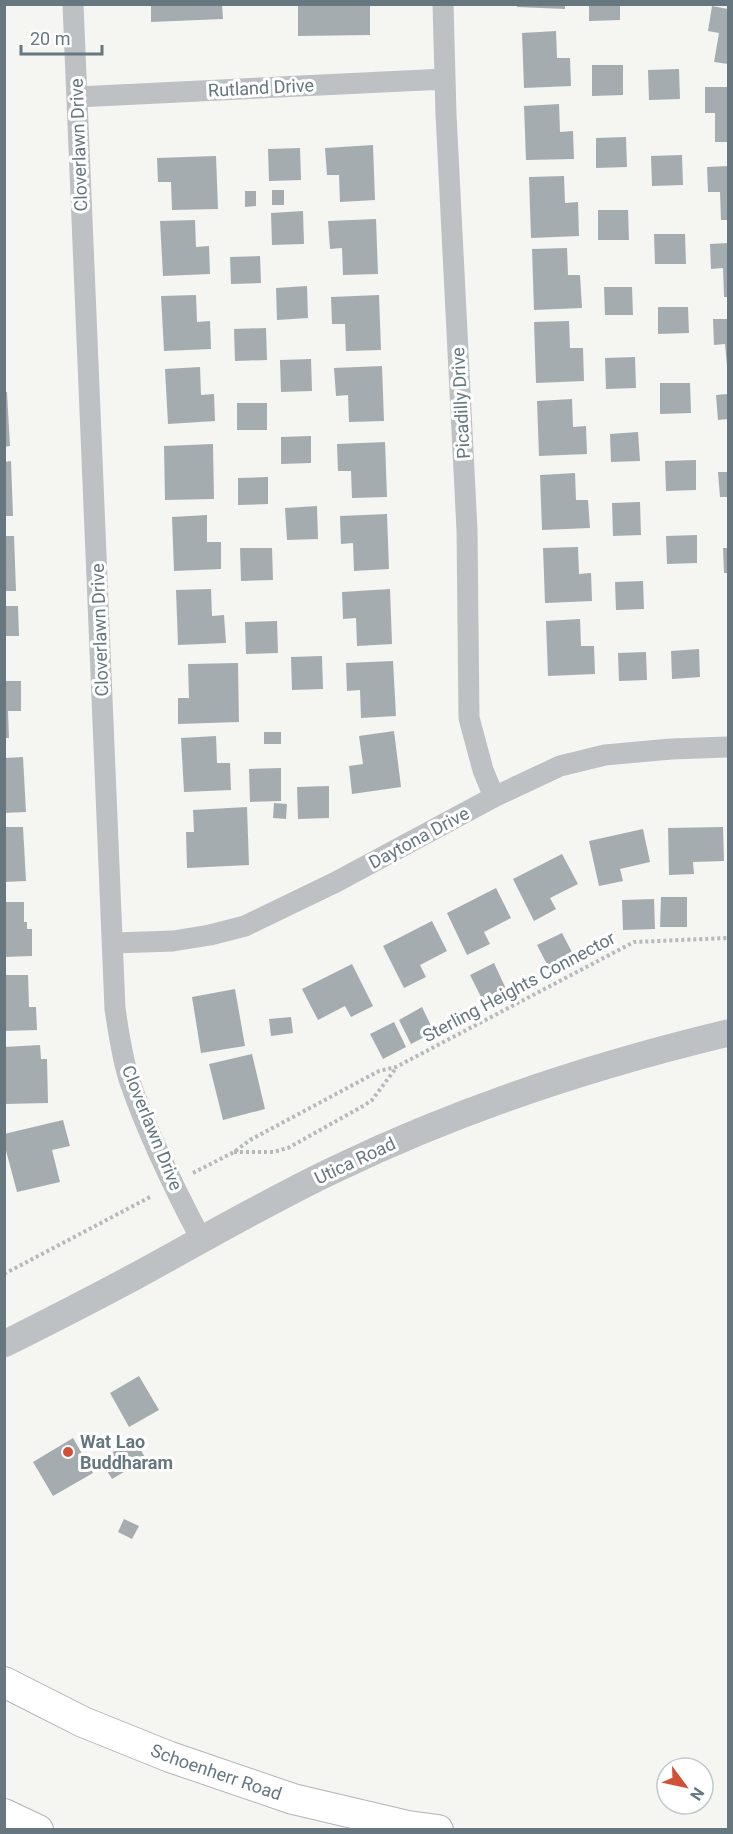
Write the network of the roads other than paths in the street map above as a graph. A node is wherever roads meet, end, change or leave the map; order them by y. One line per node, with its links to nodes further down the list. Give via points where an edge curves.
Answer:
1 (73, 4): 4 (street, Cloverlawn Drive)
2 (443, 4): 3 (street, Picadilly Drive)
3 (445, 78): 4 (street, Rutland Drive); 6 (street, Picadilly Drive, via 467,530 469,718)
4 (77, 96): 7 (street, Cloverlawn Drive)
5 (729, 747): 6 (street, Daytona Drive, via 605,755 560,765)
6 (494, 798): 7 (street, Daytona Drive, via 245,926 173,941)
7 (114, 943): 9 (street, Cloverlawn Drive, via 115,1010 130,1081 172,1185)
8 (729, 1033): 9 (street, Utica Road, via 567,1076 473,1110 337,1168)
9 (201, 1239): 10 (street, Utica Road)
10 (4, 1344)
11 (4, 1682): 13 (main road, Schoenherr Road, via 83,1722 170,1757 293,1799)
12 (4, 1814): 14 (main road)
13 (408, 1828): 15 (main road, Schoenherr Road)
14 (38, 1830)
15 (438, 1830)

